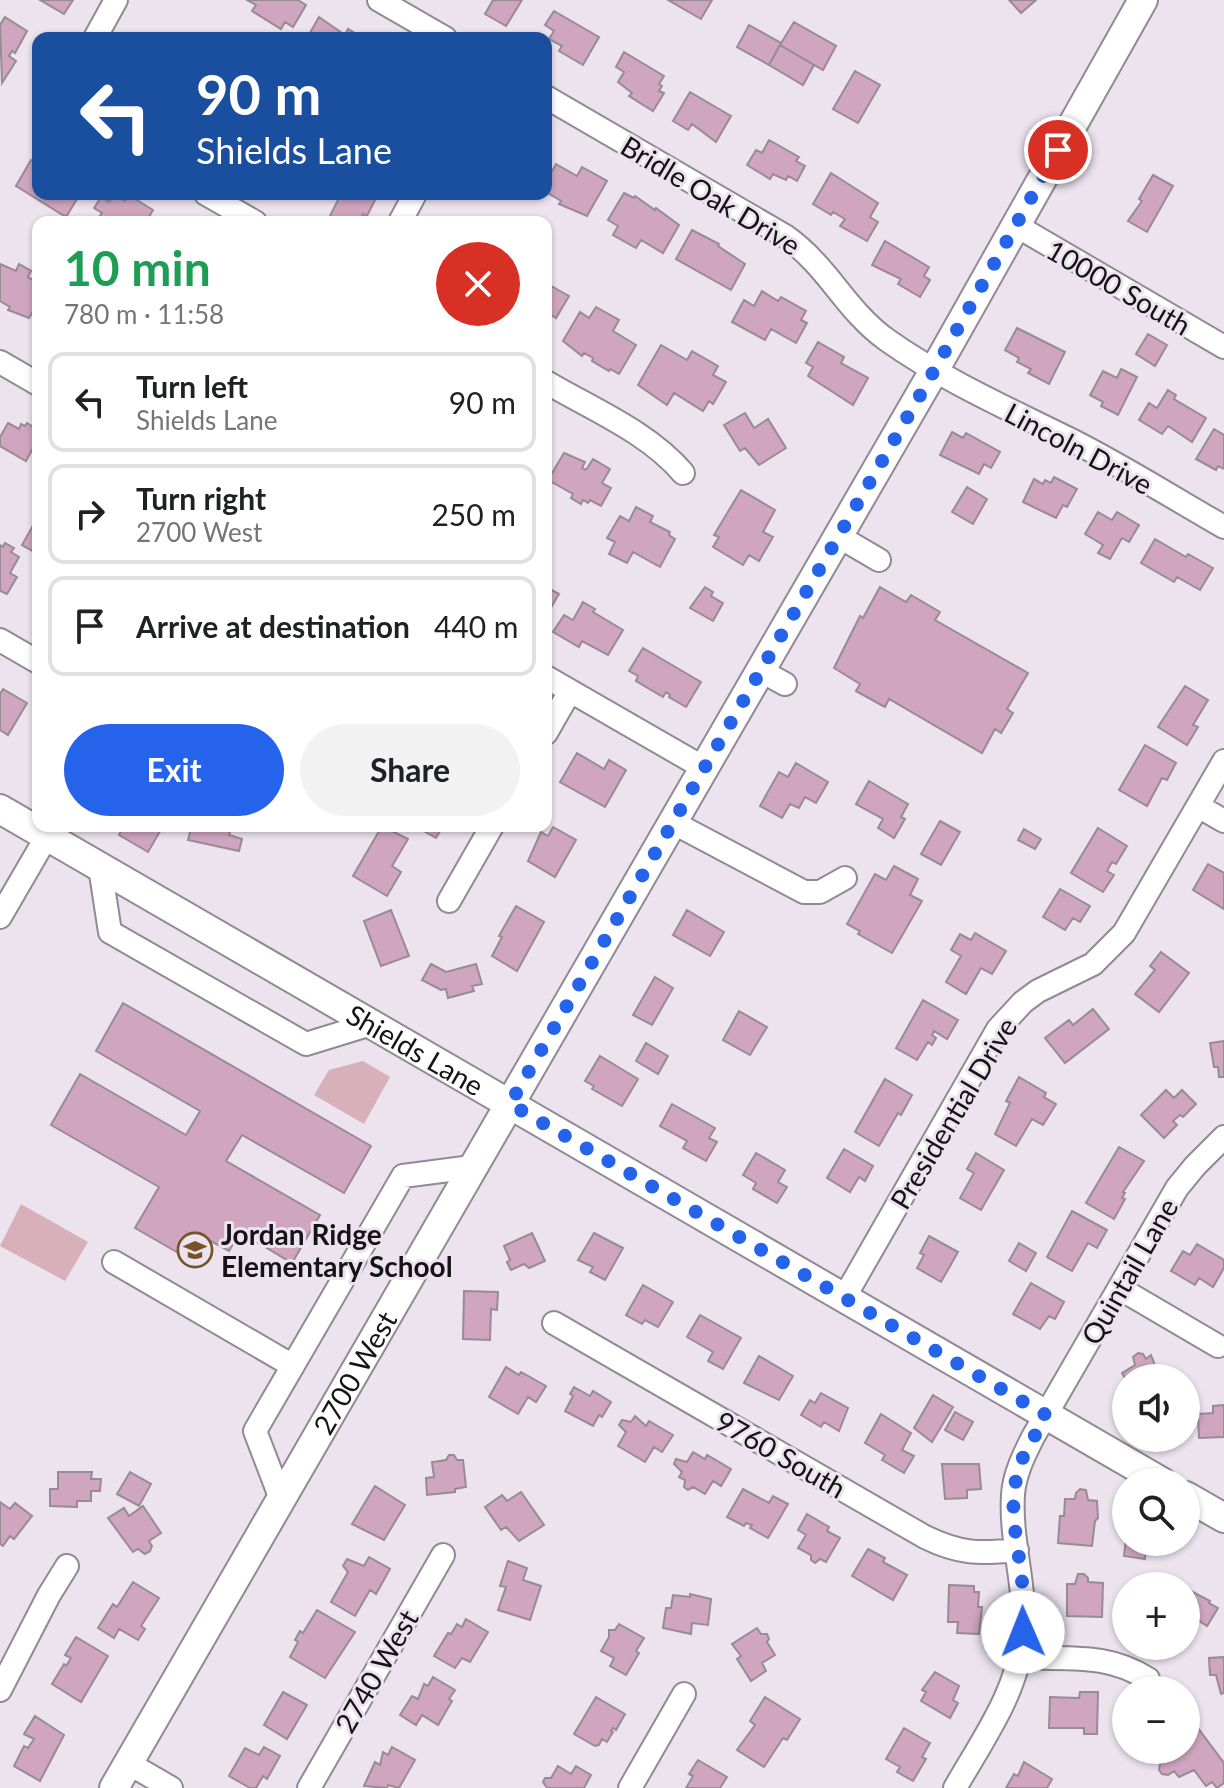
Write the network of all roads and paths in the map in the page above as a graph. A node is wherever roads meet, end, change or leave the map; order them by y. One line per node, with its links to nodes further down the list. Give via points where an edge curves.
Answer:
1 (116, 0): 4 (street)
2 (379, 0): 5 (street)
3 (1143, 0): 9 (main road, 2700 West)
4 (98, 32)
5 (435, 32)
6 (552, 100): 12 (street, Bridle Oak Drive, via 807,251 871,328)
7 (216, 200): 8 (street)
8 (244, 216)
9 (1015, 225): 10 (street, 10000 South); 12 (main road, 2700 West)
10 (1224, 347)
11 (0, 362): 13 (street)
12 (935, 369): 16 (street, Lincoln Drive); 17 (main road, 2700 West)
13 (32, 381)
14 (552, 386): 15 (street, via 652,444)
15 (683, 473)
16 (1224, 527)
17 (838, 536): 18 (street); 25 (main road, 2700 West, via 773,678)
18 (879, 560)
19 (0, 640): 20 (street)
20 (32, 659)
21 (552, 680): 22 (street)
22 (570, 691): 23 (street); 25 (street)
23 (552, 722)
24 (1224, 761): 26 (street, Presidential Drive)
25 (704, 768): 29 (main road, 2700 West)
26 (1198, 806): 28 (street); 44 (street, Presidential Drive, via 1110,950 1031,997 998,1029)
27 (0, 809): 30 (main road, Shields Lane)
28 (1224, 821)
29 (672, 822): 35 (street, via 804,892 820,892); 39 (main road, 2700 West)
30 (32, 827)
31 (40, 832): 33 (main road, Shields Lane)
32 (489, 832): 36 (street)
33 (47, 836): 34 (main road, Shields Lane); 37 (street)
34 (100, 867): 38 (main road, Shields Lane); 38 (street, via 110,932 306,1044)
35 (845, 878)
36 (449, 901)
37 (0, 917)
38 (371, 1024): 39 (main road, Shields Lane)
39 (510, 1104): 41 (main road, 2700 West); 44 (main road, Shields Lane)
40 (1224, 1137): 43 (street, Quintail Lane, via 1177,1188)
41 (472, 1167): 47 (street, via 403,1176); 50 (main road, 2700 West)
42 (114, 1262): 47 (street)
43 (1119, 1288): 46 (street); 48 (street, Quintail Lane)
44 (844, 1298): 48 (main road, Shields Lane)
45 (554, 1323): 53 (street, 9760 South, via 934,1541 971,1553)
46 (1218, 1346)
47 (293, 1366): 50 (street, via 255,1431)
48 (1046, 1415): 49 (main road, Shields Lane); 53 (street, Quintail Lane, via 1020,1463 1013,1493)
49 (1138, 1468)
50 (281, 1499): 60 (main road, 2700 West)
51 (1200, 1504): 52 (main road)
52 (1224, 1518)
53 (1017, 1550): 56 (street, Quintail Lane, via 1023,1607)
54 (443, 1555): 63 (street, 2740 West)
55 (67, 1566): 58 (street)
56 (1019, 1657): 57 (street, via 1110,1661); 65 (street, Quintail Lane, via 997,1716)
57 (1143, 1676)
58 (0, 1690)
59 (684, 1694): 64 (street)
60 (128, 1763): 61 (main road, 2700 West); 62 (street)
61 (114, 1788)
62 (171, 1788)
63 (309, 1788)
64 (630, 1788)
65 (955, 1788)

